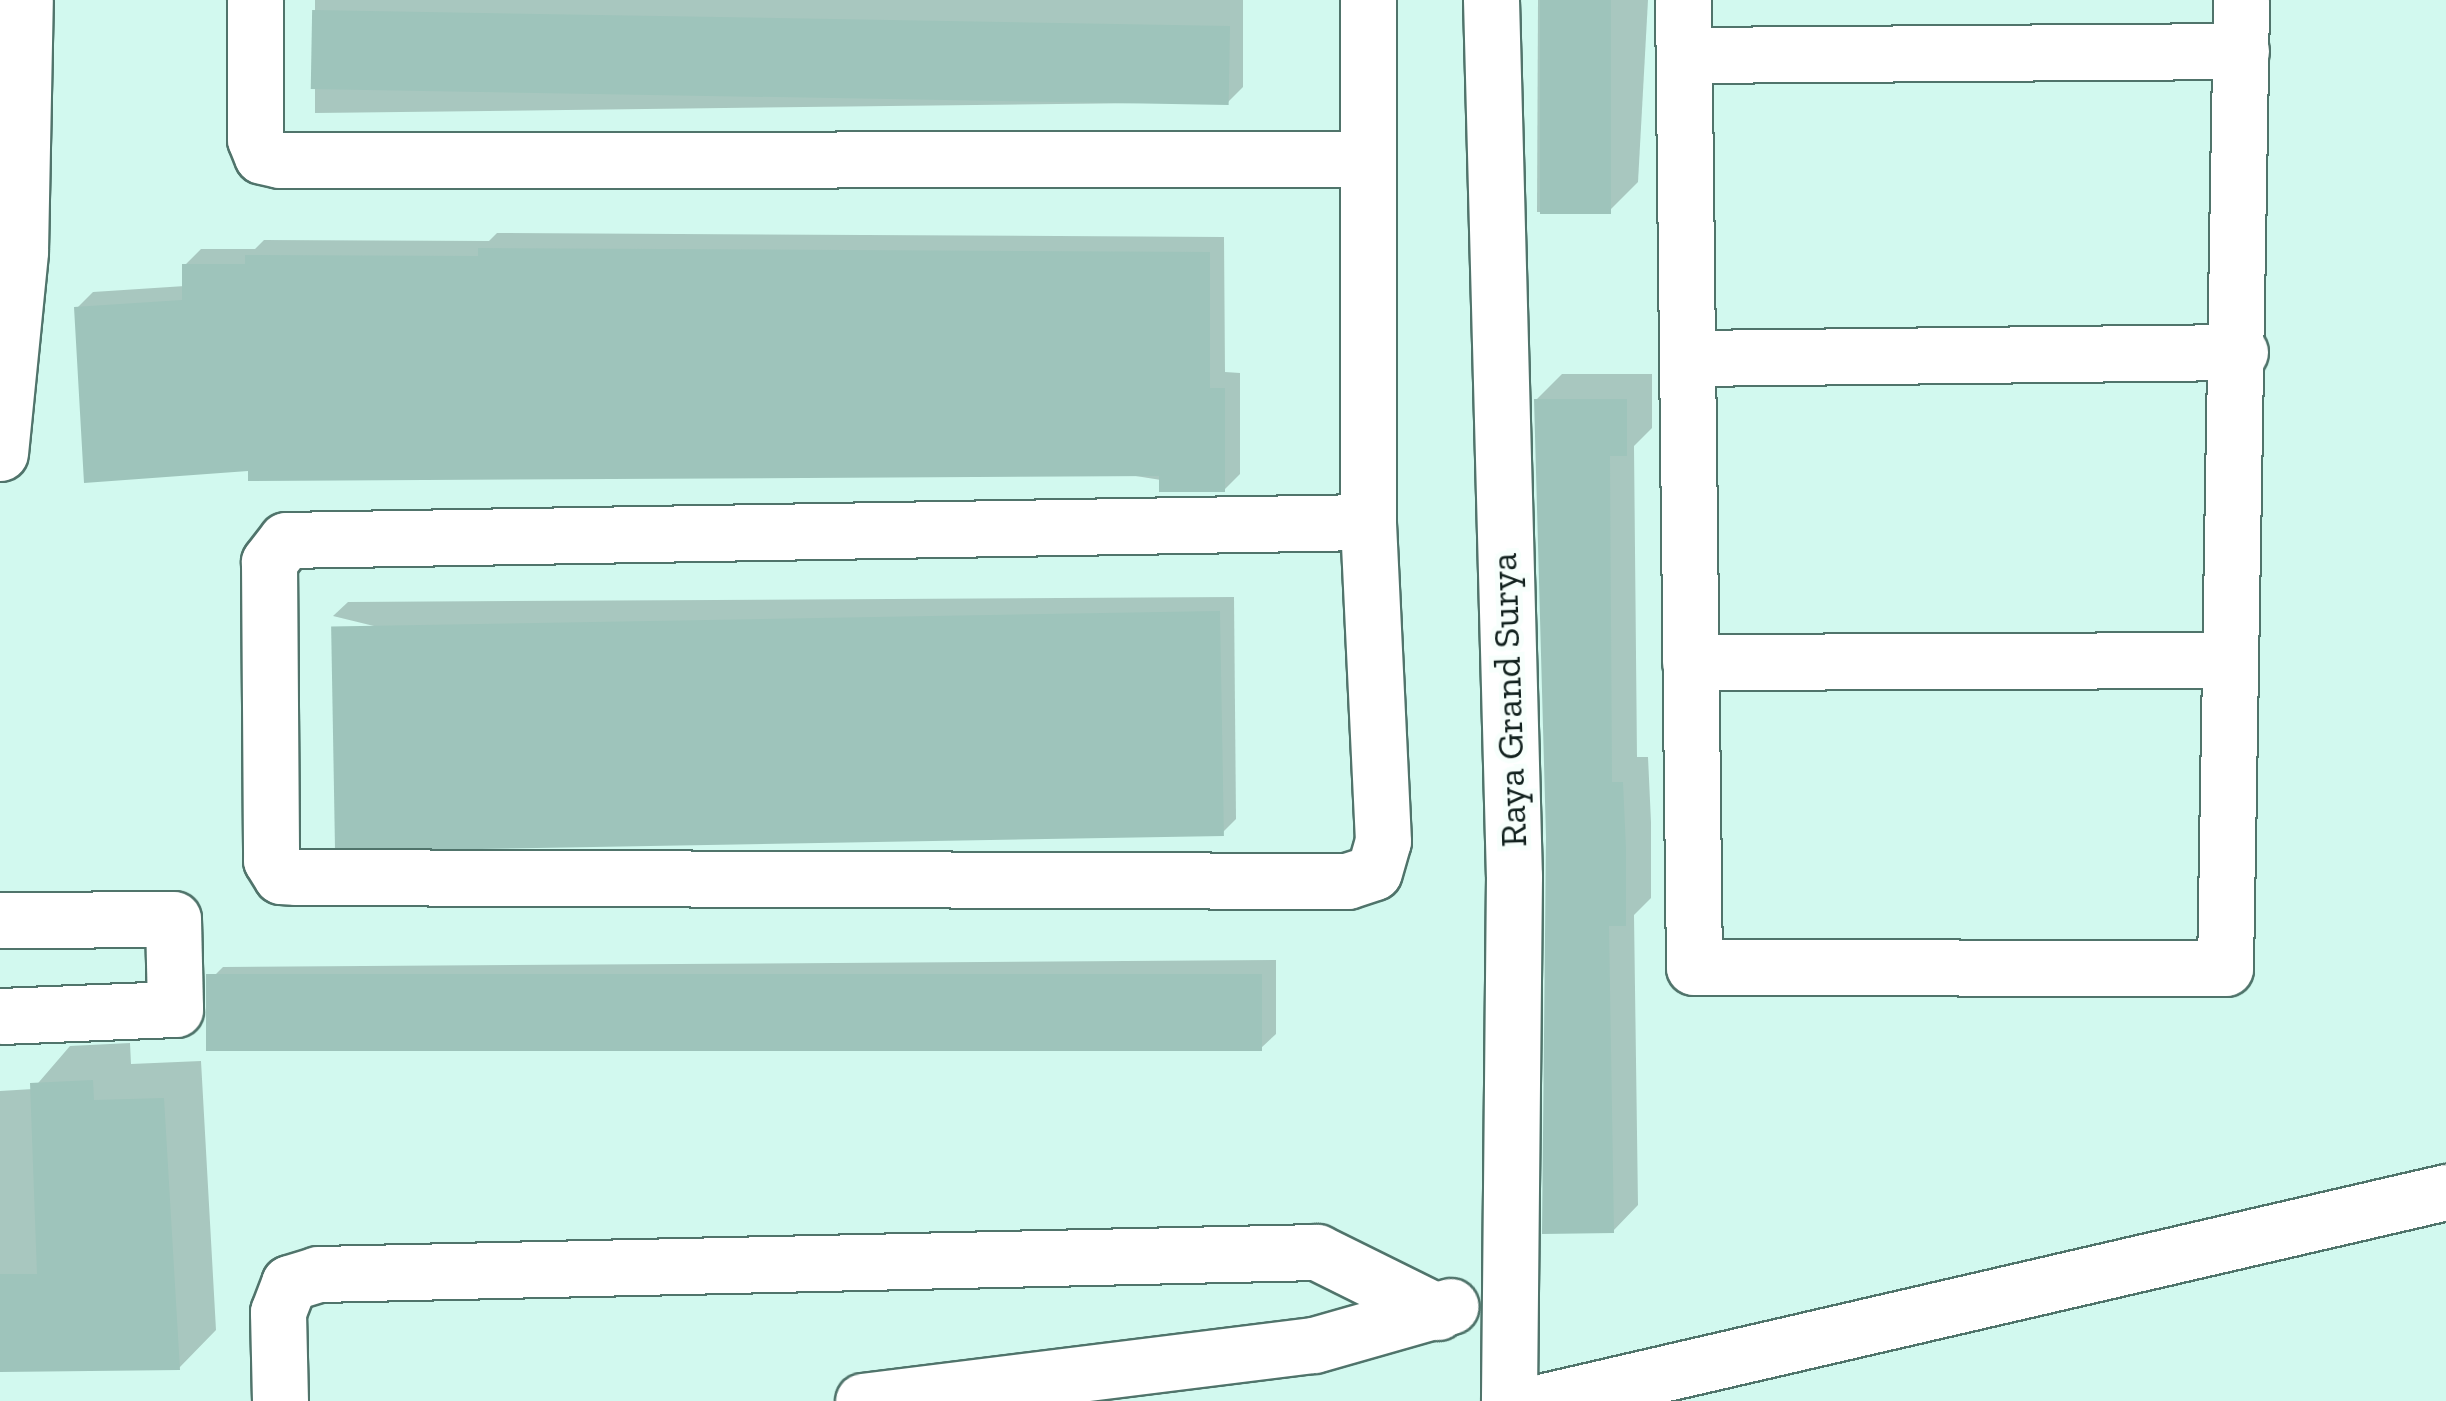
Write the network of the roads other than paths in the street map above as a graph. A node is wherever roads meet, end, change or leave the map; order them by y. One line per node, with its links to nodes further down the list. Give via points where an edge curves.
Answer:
1 (25, 0): 11 (street, via 20,251)
2 (255, 0): 8 (street, via 256,139 262,156 280,160)
3 (1368, 0): 8 (street)
4 (1491, 0): 18 (street, Raya Grand Surya, via 1514,876)
5 (1683, 0): 7 (street)
6 (2241, 26): 7 (street); 9 (street)
7 (1684, 54): 10 (street)
8 (1367, 159): 12 (street)
9 (2240, 352): 10 (street); 13 (street)
10 (1687, 358): 14 (street)
11 (0, 452)
12 (1368, 522): 12 (street, via 1383,841 1374,872 1347,881 297,877 281,876 272,860 269,562 286,540)
13 (2228, 660): 14 (street); 14 (street, via 2226,968 1694,967)
14 (1690, 662)
15 (0, 920): 16 (street, via 173,919 176,1009)
16 (0, 1016)
17 (2446, 1192): 23 (street)
18 (1512, 1280): 19 (street); 22 (street, Raya Grand Surya)
19 (1438, 1312): 20 (street, via 1317,1252 318,1274 289,1283 278,1312); 21 (street, via 1314,1345)
20 (280, 1401)
21 (863, 1401)
22 (1509, 1401)
23 (1545, 1401)

